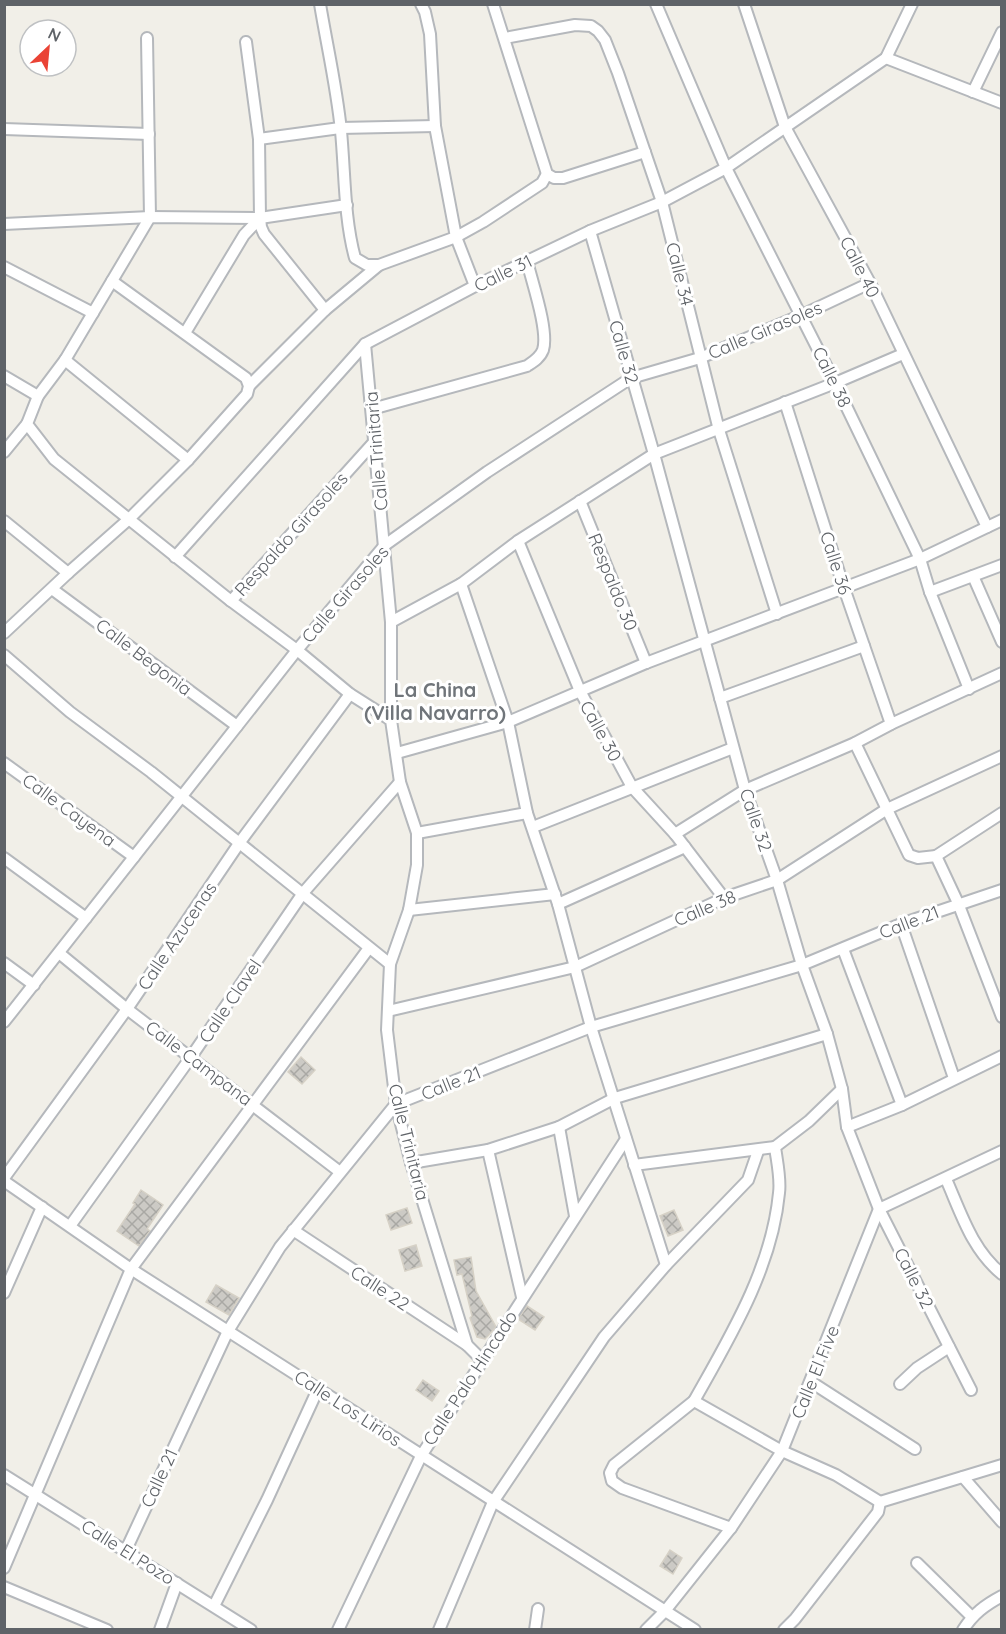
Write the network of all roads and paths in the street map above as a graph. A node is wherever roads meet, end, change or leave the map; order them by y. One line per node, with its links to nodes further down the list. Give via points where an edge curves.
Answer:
1 (320, 4): 16 (street)
2 (421, 4): 14 (street, via 430,34)
3 (493, 4): 9 (street)
4 (656, 4): 21 (street, Calle 38)
5 (744, 4): 15 (street, Calle 40)
6 (912, 4): 11 (street)
7 (1002, 32): 12 (street)
8 (147, 38): 18 (street)
9 (505, 38): 20 (street, Calle 34, via 575,25 591,26 598,31 605,40); 22 (street)
10 (246, 42): 19 (street)
11 (886, 58): 12 (street); 15 (street, Calle 31)
12 (973, 92): 13 (street)
13 (1002, 103)
14 (435, 126): 16 (street); 29 (street)
15 (785, 127): 21 (street, Calle 31); 34 (street, Calle 40)
16 (340, 128): 19 (street); 24 (street)
17 (4, 129): 18 (street)
18 (149, 134): 25 (street)
19 (259, 139): 26 (street)
20 (645, 152): 22 (street, via 563,178); 23 (street, Calle 34)
21 (726, 168): 23 (street, Calle 31); 38 (street, Calle 38)
22 (547, 174): 29 (street, via 542,183)
23 (662, 201): 28 (street, Calle 31); 42 (street, Calle 34)
24 (347, 205): 26 (street); 31 (street, via 355,258 367,265)
25 (150, 217): 26 (street); 27 (street); 33 (street)
26 (260, 218): 36 (street, via 264,234); 39 (street, via 244,235)
27 (4, 224)
28 (590, 231): 30 (street, Calle 31); 45 (street, Calle 32)
29 (456, 237): 31 (street); 35 (street)
30 (527, 261): 35 (street, Calle 31); 50 (street, via 543,327 543,350 536,361)
31 (379, 265): 36 (street)
32 (4, 267): 37 (street)
33 (112, 281): 37 (street); 39 (street)
34 (870, 283): 38 (street, Calle Girasoles); 41 (street, Calle 40)
35 (475, 286): 40 (street, Calle 31)
36 (325, 310): 47 (street)
37 (93, 313): 43 (street)
38 (802, 315): 42 (street, Calle Girasoles); 46 (street, Calle 38)
39 (185, 333): 47 (street, via 246,378)
40 (365, 344): 50 (street, Calle Trinitaria); 64 (street, Calle 31)
41 (903, 354): 46 (street); 61 (street, Calle 40)
42 (700, 358): 45 (street, Calle Girasoles); 52 (street, Calle 34)
43 (65, 360): 48 (street); 56 (street)
44 (4, 376): 48 (street)
45 (631, 378): 55 (street, Calle 32); 63 (street, Calle Girasoles)
46 (835, 383): 49 (street); 65 (street, Calle 38)
47 (249, 386): 56 (street, via 247,394)
48 (38, 396): 51 (street)
49 (785, 402): 52 (street); 70 (street, Calle 36)
50 (372, 409): 53 (street, Calle Trinitaria)
51 (27, 424): 54 (street); 58 (street, via 54,459)
52 (719, 430): 55 (street); 74 (street, Calle 34)
53 (375, 441): 63 (street, Calle Trinitaria); 73 (street, Respaldo Girasoles)
54 (4, 452)
55 (654, 454): 57 (street); 77 (street, Calle 32)
56 (188, 460): 58 (street)
57 (580, 501): 62 (street); 82 (street, Respaldo 30)
58 (129, 519): 64 (street); 67 (street)
59 (1002, 520): 61 (street)
60 (4, 521): 67 (street)
61 (987, 527): 65 (street)
62 (518, 541): 69 (street); 85 (street, Calle 30)
63 (384, 545): 75 (street, Calle Trinitaria); 80 (street, Calle Girasoles)
64 (175, 557): 73 (street)
65 (920, 559): 70 (street); 72 (street, Calle 38)
66 (1002, 565): 68 (street)
67 (68, 573): 71 (street)
68 (974, 576): 72 (street); 78 (street)
69 (460, 584): 75 (street); 89 (street)
70 (844, 588): 74 (street); 79 (street, Calle 36)
71 (52, 589): 76 (street); 91 (street, Calle Begonia)
72 (930, 592): 84 (street, Calle 38)
73 (231, 601): 80 (street)
74 (777, 614): 77 (street)
75 (391, 622): 88 (street, Calle Trinitaria)
76 (4, 633)
77 (705, 641): 82 (street); 87 (street, Calle 32)
78 (1002, 642)
79 (864, 646): 87 (street); 90 (street, Calle 36)
80 (297, 650): 86 (street); 91 (street, Calle Girasoles)
81 (4, 655): 100 (street, via 70,712)
82 (646, 663): 85 (street)
83 (1002, 673): 84 (street)
84 (969, 689): 90 (street)
85 (579, 691): 89 (street); 98 (street, Calle 30)
86 (350, 694): 88 (street); 107 (street, Calle Azucenas)
87 (720, 698): 93 (street, Calle 32)
88 (391, 720): 94 (street, Calle Trinitaria)
89 (508, 722): 94 (street); 102 (street)
90 (891, 724): 92 (street)
91 (237, 726): 100 (street, Calle Girasoles)
92 (855, 743): 99 (street); 101 (street)
93 (733, 748): 98 (street); 99 (street, Calle 32)
94 (397, 753): 97 (street, Calle Trinitaria)
95 (1002, 756): 101 (street, Calle 38)
96 (4, 763): 110 (street, Calle Cayena)
97 (400, 783): 105 (street, Calle Trinitaria); 114 (street, Calle Clavel)
98 (632, 787): 104 (street); 106 (street, Calle 30)
99 (745, 790): 106 (street); 112 (street, Calle 32)
100 (182, 796): 107 (street); 110 (street, Calle Girasoles)
101 (886, 809): 109 (street, via 909,855); 112 (street, Calle 38)
102 (527, 813): 104 (street); 105 (street)
103 (1002, 813): 109 (street)
104 (533, 827): 116 (street)
105 (417, 833): 118 (street, Calle Trinitaria, via 417,865)
106 (675, 834): 108 (street, Calle 30)
107 (240, 842): 114 (street); 129 (street, Calle Azucenas)
108 (685, 847): 115 (street, Calle 30); 116 (street)
109 (936, 856): 117 (street)
110 (134, 857): 119 (street, Calle Girasoles)
111 (4, 858): 119 (street)
112 (777, 880): 115 (street, Calle 38); 126 (street, Calle 32)
113 (1002, 890): 117 (street, Calle 21)
114 (303, 893): 121 (street); 136 (street, Calle Clavel)
115 (724, 898): 127 (street, Calle 38)
116 (556, 899): 118 (street); 127 (street)
117 (958, 903): 120 (street, Calle 21); 131 (street)
118 (409, 910): 125 (street, Calle Trinitaria)
119 (86, 918): 123 (street, Calle Girasoles)
120 (901, 924): 122 (street, Calle 21); 137 (street)
121 (369, 948): 125 (street); 141 (street)
122 (843, 949): 126 (street, Calle 21); 142 (street)
123 (59, 953): 128 (street, Calle Girasoles); 129 (street, Calle Campana)
124 (4, 963): 128 (street)
125 (390, 964): 130 (street, Calle Trinitaria)
126 (802, 965): 133 (street, Calle 21); 134 (street, Calle 32)
127 (575, 967): 130 (street, Calle 38); 133 (street)
128 (34, 985): 132 (street, Calle Girasoles)
129 (127, 1009): 136 (street, Calle Campana); 153 (street, Calle Azucenas)
130 (388, 1011): 140 (street, Calle Trinitaria)
131 (1002, 1017)
132 (4, 1022)
133 (591, 1027): 139 (street); 140 (street, Calle 21)
134 (827, 1035): 138 (street, Calle 32); 139 (street)
135 (1002, 1056): 137 (street)
136 (191, 1058): 141 (street, Calle Campana); 158 (street, Calle Clavel)
137 (954, 1078): 142 (street)
138 (842, 1089): 143 (street, Calle 32); 146 (street)
139 (615, 1098): 144 (street); 145 (street)
140 (396, 1104): 150 (street, Calle Trinitaria); 152 (street, Calle 21)
141 (254, 1105): 152 (street, Calle Campana); 161 (street)
142 (902, 1105): 143 (street)
143 (847, 1126): 156 (street, Calle 32)
144 (559, 1127): 147 (street); 157 (street)
145 (626, 1139): 151 (street); 157 (street, Calle Palo Hincado)
146 (776, 1148): 148 (street); 173 (street, via 780,1191 772,1236 739,1322)
147 (488, 1150): 150 (street); 164 (street)
148 (758, 1151): 151 (street); 160 (street, via 748,1180)
149 (1002, 1151): 154 (street)
150 (411, 1163): 166 (street, Calle Trinitaria)
151 (634, 1165): 160 (street)
152 (340, 1172): 159 (street, Calle 21)
153 (4, 1179): 155 (street, Calle Los Lirios)
154 (945, 1179): 156 (street); 162 (street, via 974,1242 989,1264)
155 (42, 1207): 158 (street, Calle Los Lirios); 163 (street)
156 (879, 1209): 167 (street, Calle 32); 169 (street, Calle El Five)
157 (575, 1215): 164 (street, Calle Palo Hincado)
158 (70, 1226): 161 (street, Calle Los Lirios)
159 (293, 1230): 165 (street, Calle 21); 166 (street, Calle 22)
160 (666, 1265): 181 (street, via 604,1337)
161 (131, 1269): 165 (street, Calle Los Lirios); 180 (street)
162 (1002, 1274)
163 (4, 1293)
164 (522, 1298): 168 (street, Calle Palo Hincado)
165 (228, 1331): 171 (street, Calle Los Lirios); 185 (street, Calle 21)
166 (467, 1345): 168 (street, Calle Trinitaria)
167 (949, 1347): 170 (street); 172 (street, Calle 32)
168 (482, 1360): 176 (street, Calle Palo Hincado)
169 (811, 1382): 174 (street); 175 (street, Calle El Five)
170 (900, 1384)
171 (318, 1389): 176 (street, Calle Los Lirios); 191 (street)
172 (971, 1390)
173 (694, 1401): 175 (street); 184 (street, via 614,1465 612,1481)
174 (915, 1449)
175 (782, 1451): 182 (street, via 836,1475); 184 (street, Calle El Five)
176 (420, 1456): 181 (street, Calle Los Lirios); 198 (street, Calle Palo Hincado)
177 (1002, 1465): 179 (street)
178 (4, 1475): 180 (street, Calle El Pozo)
179 (963, 1477): 182 (street); 183 (street)
180 (35, 1494): 185 (street, Calle El Pozo); 187 (street)
181 (493, 1502): 193 (street, Calle Los Lirios); 199 (street)
182 (880, 1502): 203 (street, via 878,1512)
183 (1002, 1522)
184 (731, 1527): 193 (street, Calle El Five)
185 (126, 1550): 188 (street, Calle El Pozo)
186 (917, 1563): 194 (street)
187 (4, 1568)
188 (177, 1583): 191 (street, Calle El Pozo); 196 (street)
189 (4, 1587): 195 (street)
190 (1002, 1596): 194 (street)
191 (214, 1606): 197 (street, Calle El Pozo)
192 (538, 1608): 200 (street)
193 (665, 1611): 201 (street, Calle El Five); 202 (street, Calle Los Lirios)
194 (972, 1617): 204 (street)
195 (107, 1629)
196 (160, 1629)
197 (251, 1629)
198 (338, 1629)
199 (439, 1629)
200 (536, 1629)
201 (646, 1629)
202 (695, 1629)
203 (784, 1629)
204 (963, 1629)

